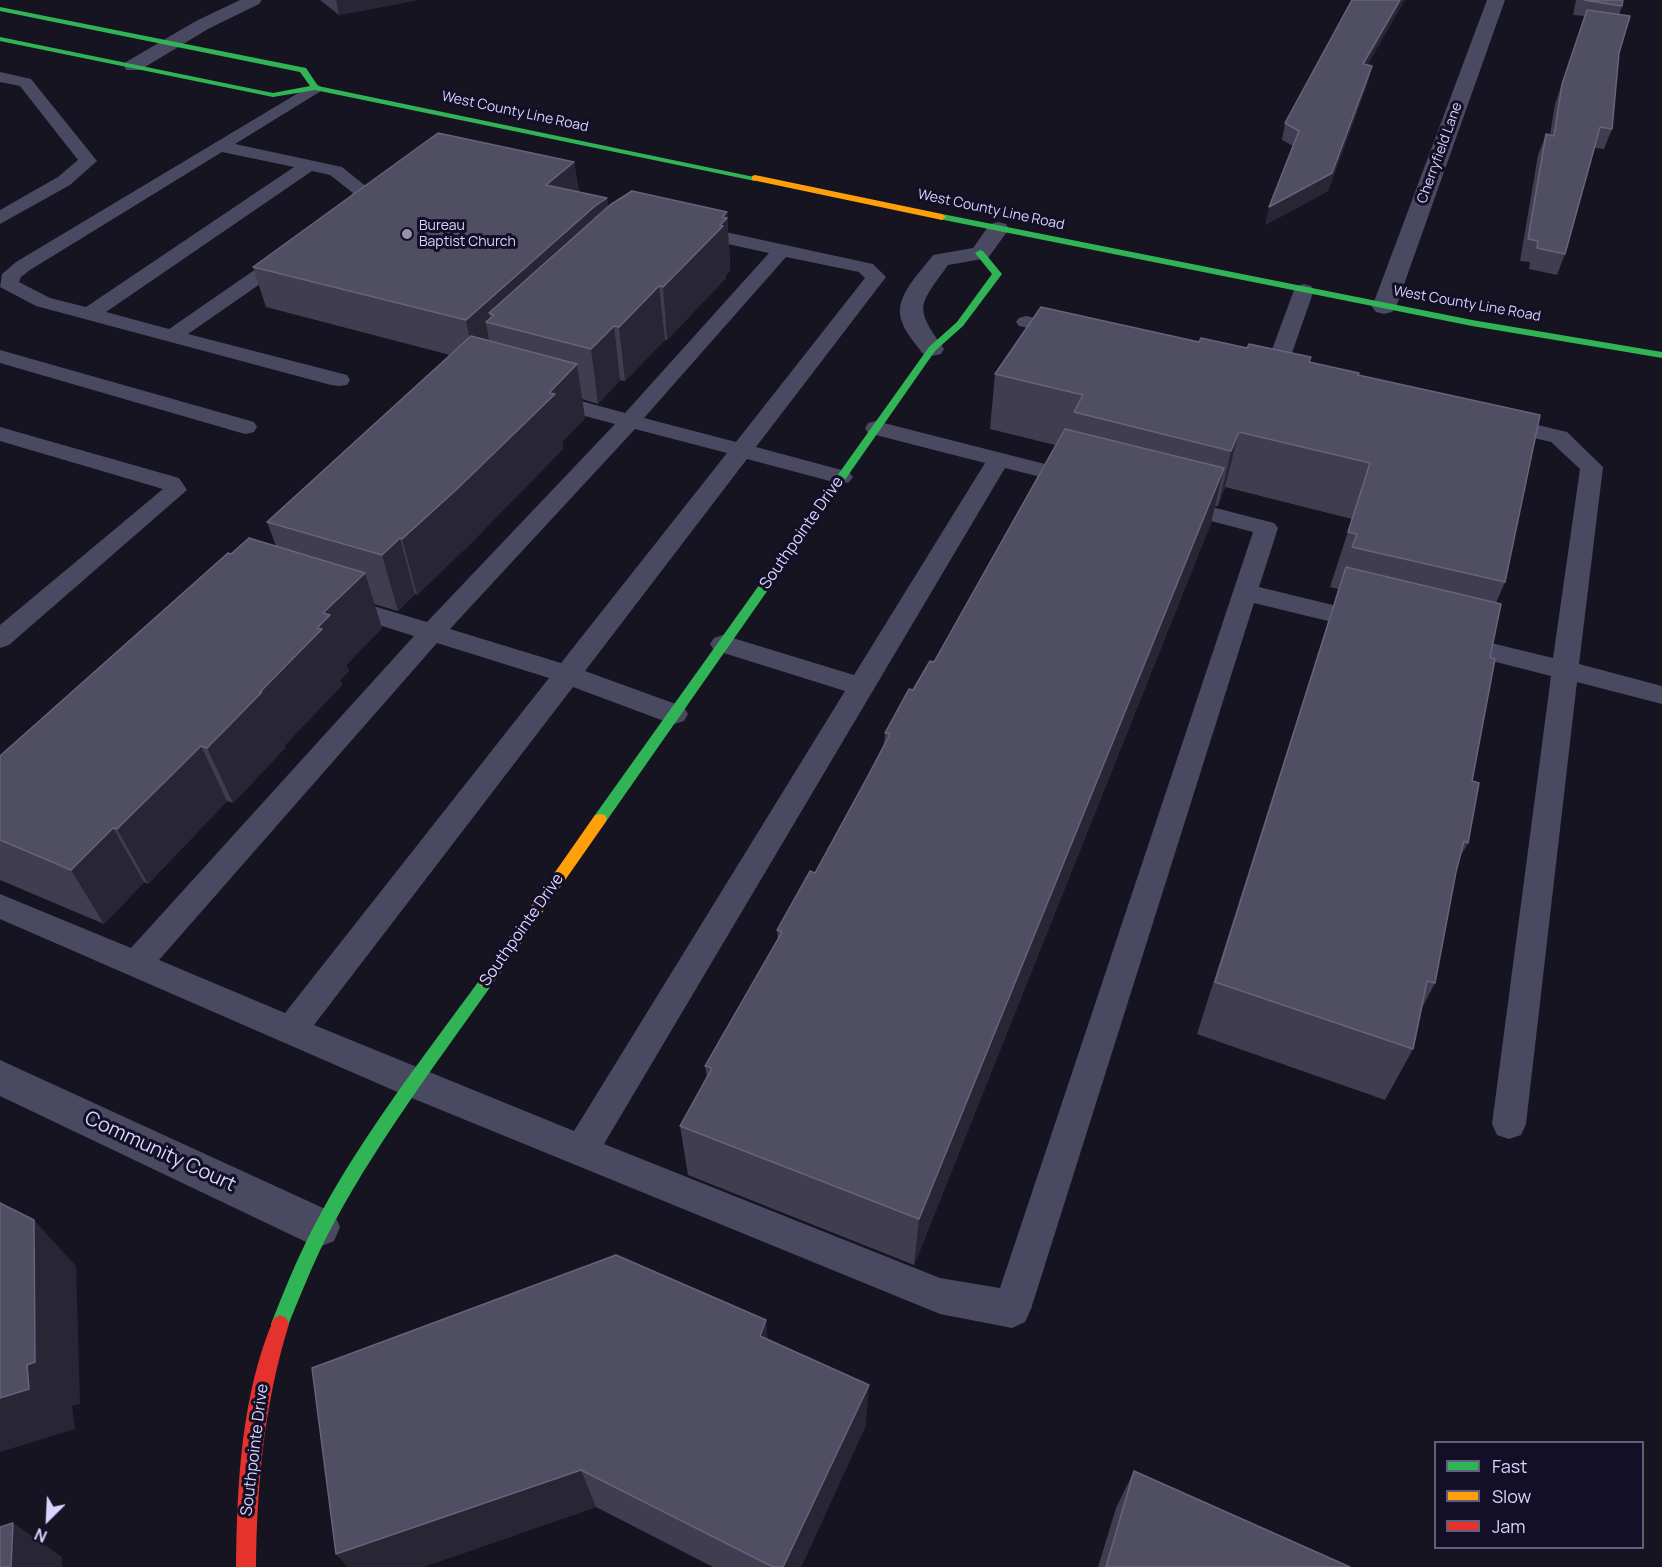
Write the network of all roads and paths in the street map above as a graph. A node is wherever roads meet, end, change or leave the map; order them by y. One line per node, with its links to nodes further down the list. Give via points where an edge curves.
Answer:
1 (253, 0): 5 (street)
2 (1496, 0): 22 (street, Cherryfield Lane)
3 (0, 9): 5 (main road)
4 (0, 39): 6 (main road, West County Line Road)
5 (171, 43): 6 (street); 8 (main road, via 303,70)
6 (133, 66): 8 (main road, West County Line Road, via 273,95)
7 (0, 77): 12 (lane, via 25,82 88,161 64,181)
8 (315, 88): 9 (lane); 16 (main road, West County Line Road)
9 (219, 146): 10 (lane); 20 (lane, via 23,266)
10 (309, 165): 15 (lane, via 336,171 364,192); 23 (lane)
11 (4, 198): 12 (lane)
12 (24, 204): 13 (lane)
13 (0, 218)
14 (666, 227): 18 (lane)
15 (327, 229)
16 (998, 229): 19 (street); 21 (main road, West County Line Road)
17 (308, 242): 25 (lane)
18 (782, 250): 34 (lane); 38 (lane, via 866,268 876,277)
19 (980, 253): 27 (main road, Southpointe Drive, via 997,274 960,324); 27 (street, via 941,260 916,295 911,307 912,321)
20 (4, 286): 23 (lane, via 43,302)
21 (1304, 290): 22 (main road, West County Line Road); 31 (lane, via 1262,372)
22 (1384, 307): 28 (main road, West County Line Road)
23 (90, 314): 25 (lane)
24 (1026, 322): 26 (lane)
25 (172, 336): 30 (lane)
26 (1094, 336)
27 (932, 349): 36 (main road, Southpointe Drive)
28 (1662, 355)
29 (0, 356): 35 (lane)
30 (339, 380)
31 (1312, 383)
32 (528, 394): 34 (lane)
33 (1483, 420): 50 (lane, via 1559,438 1592,467)
34 (630, 421): 38 (lane); 46 (lane)
35 (246, 427)
36 (876, 428): 39 (lane); 40 (main road, Southpointe Drive)
37 (0, 434): 48 (lane, via 171,483 175,490)
38 (742, 451): 40 (lane); 51 (lane)
39 (999, 459): 41 (lane); 52 (lane)
40 (842, 477): 49 (main road, Southpointe Drive)
41 (1103, 486)
42 (1150, 498): 43 (lane, via 1266,528)
43 (1245, 592): 45 (lane); 61 (lane, via 1012,1309 940,1296)
44 (312, 596): 46 (lane)
45 (1394, 628)
46 (433, 633): 51 (lane); 56 (lane)
47 (1428, 636): 50 (lane)
48 (0, 639)
49 (723, 644): 52 (lane); 54 (main road, Southpointe Drive)
50 (1565, 670): 53 (lane); 60 (lane)
51 (565, 674): 54 (lane); 57 (lane)
52 (861, 687): 61 (lane)
53 (1662, 695)
54 (674, 714): 59 (main road, Southpointe Drive)
55 (0, 906): 56 (lane)
56 (137, 963): 57 (lane)
57 (291, 1030): 59 (lane)
58 (0, 1077): 62 (street, Community Court)
59 (414, 1083): 61 (lane); 62 (main road, Southpointe Drive)
60 (1509, 1124)
61 (581, 1151)
62 (319, 1227): 63 (main road, Southpointe Drive, via 277,1325 260,1391 247,1496)
63 (246, 1567)

